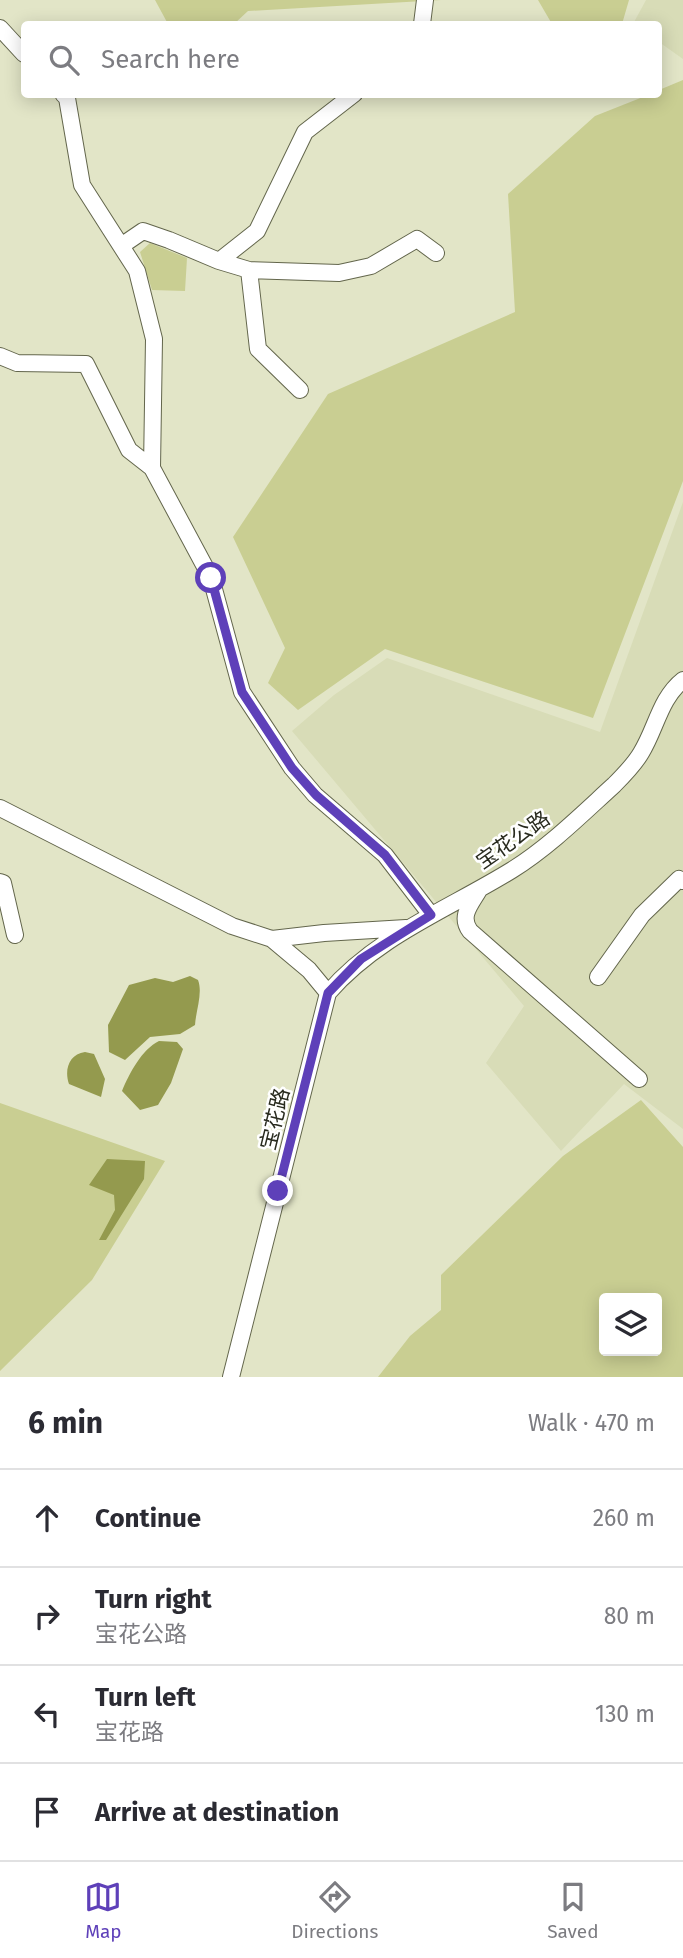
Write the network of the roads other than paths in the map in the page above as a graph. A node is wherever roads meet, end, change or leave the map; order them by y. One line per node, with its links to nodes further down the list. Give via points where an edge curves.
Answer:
1 (425, 0): 2 (street)
2 (422, 21)
3 (0, 28): 4 (street)
4 (21, 51)
5 (67, 98): 7 (street, via 82,185)
6 (349, 98): 9 (street, via 305,132 257,231)
7 (121, 246): 9 (street, via 143,231); 13 (street, via 137,271 154,340)
8 (436, 253): 10 (street, via 417,239 371,266 339,273)
9 (219, 261): 10 (street)
10 (249, 270): 12 (street, via 258,349)
11 (0, 356): 13 (street, via 17,363 86,364 129,450)
12 (300, 390)
13 (152, 468): 19 (street, via 211,578 242,692 292,768 385,855)
14 (680, 688): 18 (street, 宝花公路, via 666,698 630,769 548,846)
15 (0, 808): 22 (street, via 232,926)
16 (683, 881): 23 (street, via 679,879 642,915)
17 (0, 882): 21 (street)
18 (481, 888): 19 (street, 宝花公路); 25 (street, via 466,913 470,931)
19 (431, 915): 20 (street, 宝花公路)
20 (410, 928): 22 (street); 24 (street, 宝花公路, via 361,959)
21 (15, 935)
22 (272, 939): 24 (street)
23 (598, 977)
24 (328, 993): 26 (street, 宝花路)
25 (639, 1079)
26 (231, 1377)

